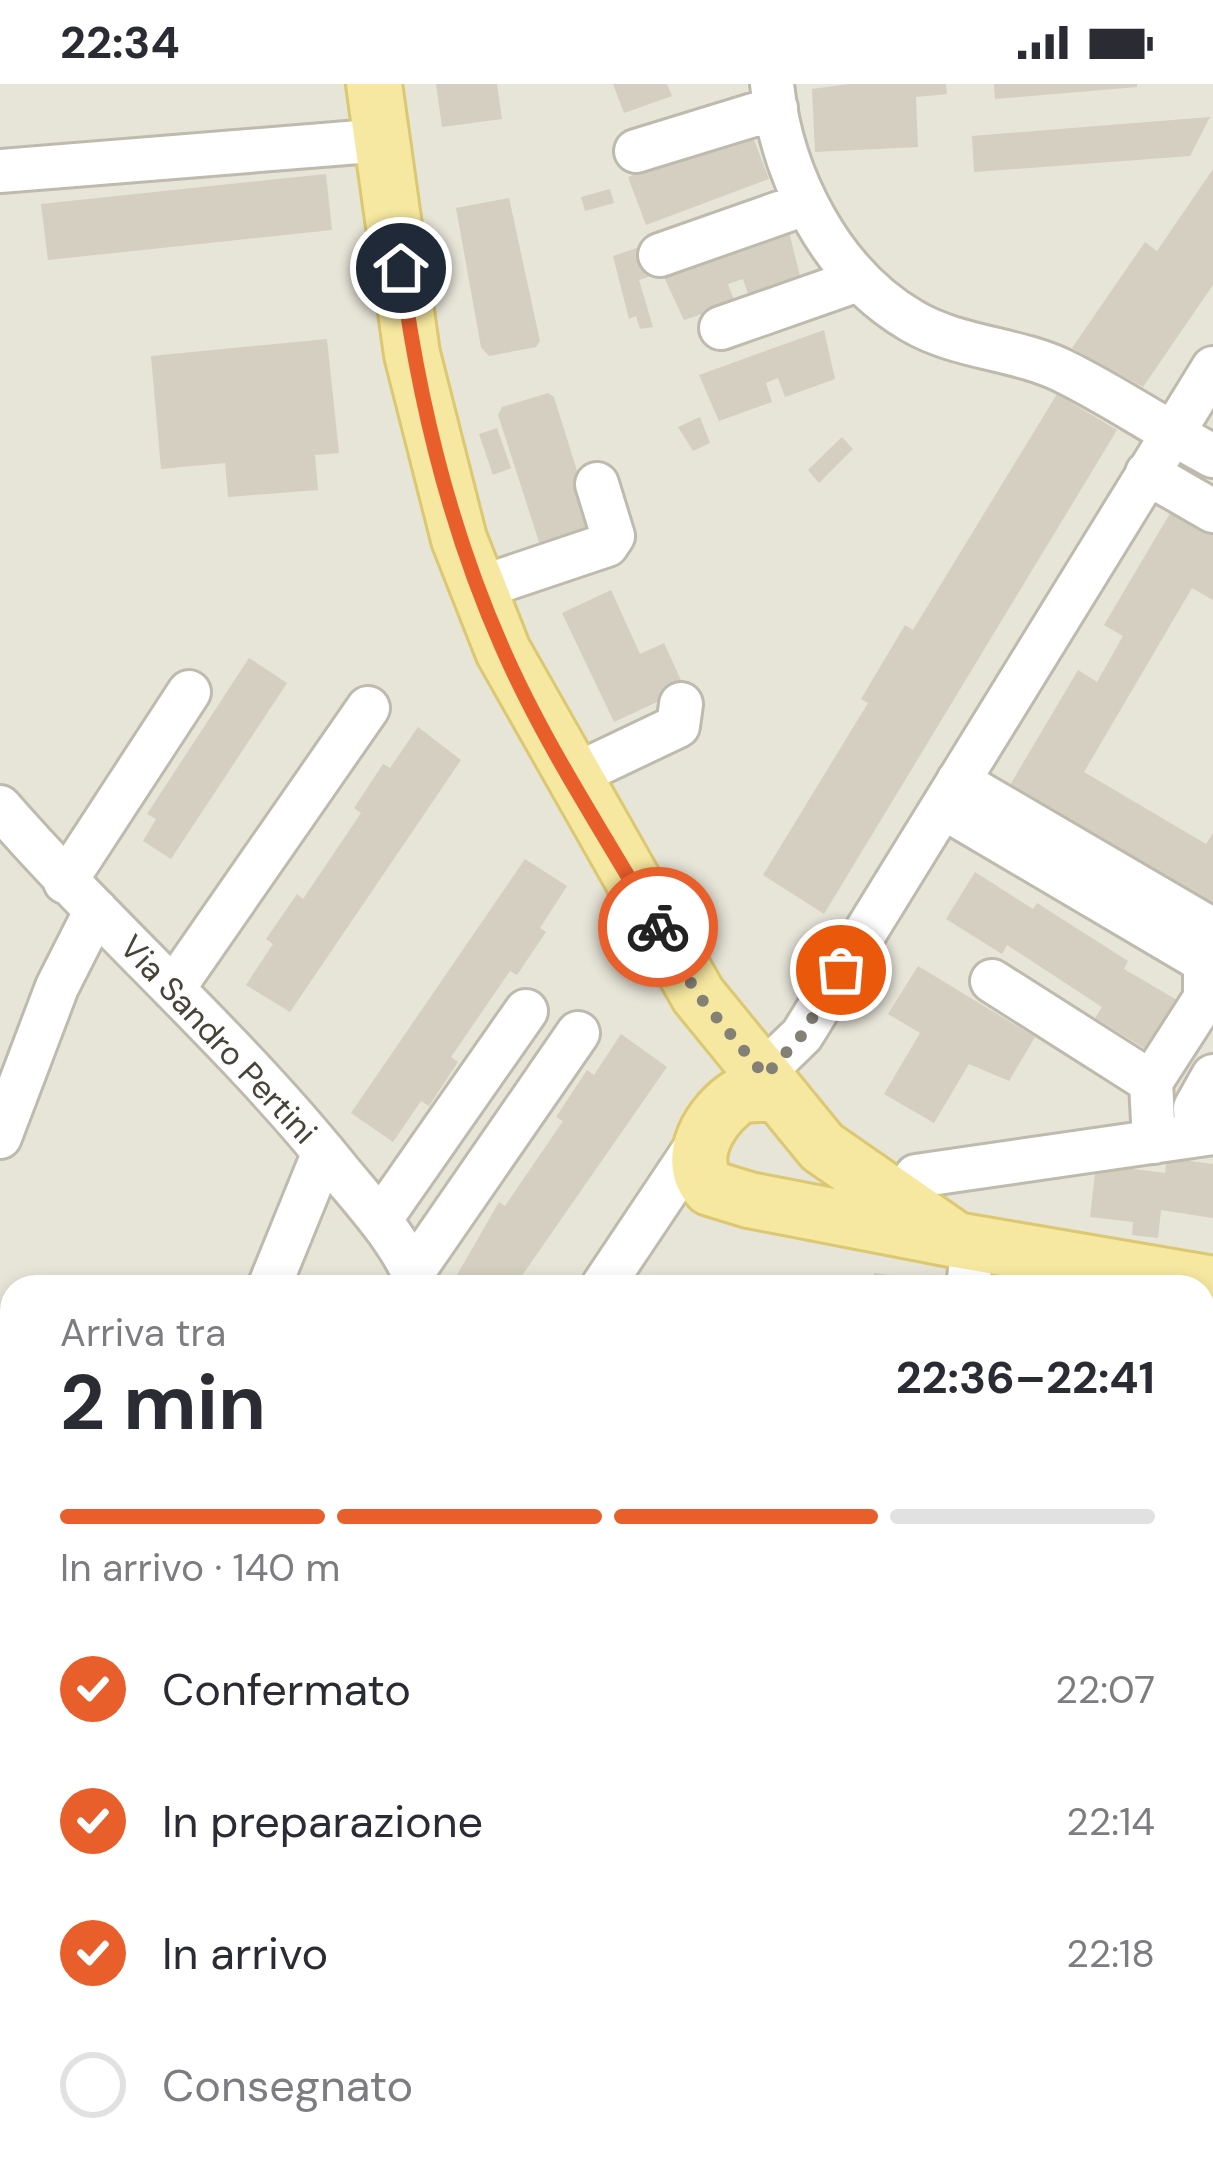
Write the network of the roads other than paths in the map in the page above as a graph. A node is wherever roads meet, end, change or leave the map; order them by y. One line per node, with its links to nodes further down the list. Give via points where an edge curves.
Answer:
1 (374, 84): 3 (main road)
2 (774, 96): 4 (street); 6 (street)
3 (384, 140): 5 (street); 16 (main road, via 412,354)
4 (636, 151)
5 (0, 171)
6 (806, 204): 7 (street); 8 (street)
7 (660, 255)
8 (858, 280): 9 (street); 11 (street, via 913,322 1057,368)
9 (721, 328)
10 (1213, 368): 11 (street)
11 (1172, 435): 12 (street); 13 (street)
12 (1213, 456)
13 (1147, 473): 15 (street); 21 (street)
14 (597, 484): 16 (street, via 613,536 607,544)
15 (1213, 511)
16 (478, 588): 20 (main road)
17 (189, 692): 23 (street)
18 (682, 704): 20 (street, via 678,726)
19 (368, 709): 26 (street)
20 (568, 772): 31 (main road)
21 (951, 795): 24 (street); 30 (street, via 1205,962 1205,998); 31 (street)
22 (0, 807): 23 (street, Via Sandro Pertini)
23 (81, 896): 26 (street, Via Sandro Pertini); 33 (street, via 58,987)
24 (1213, 930)
25 (992, 981): 30 (street)
26 (173, 989): 35 (street, Via Sandro Pertini)
27 (526, 1011): 38 (street)
28 (578, 1033): 42 (street)
29 (1213, 1076): 32 (street, via 1195,1108)
30 (1151, 1082): 34 (street)
31 (757, 1103): 37 (main road, via 704,1181); 37 (main road, via 792,1165 769,1192); 39 (main road); 43 (street)
32 (1205, 1134): 34 (street)
33 (0, 1137)
34 (1154, 1142): 36 (street)
35 (324, 1152): 38 (street, Via Sandro Pertini); 40 (street)
36 (916, 1177)
37 (739, 1198): 39 (main road); 43 (street, via 668,1225)
38 (380, 1220): 41 (street, Via Sandro Pertini)
39 (966, 1257): 44 (main road)
40 (274, 1275)
41 (413, 1275)
42 (419, 1275)
43 (610, 1275)
44 (1095, 1275)

